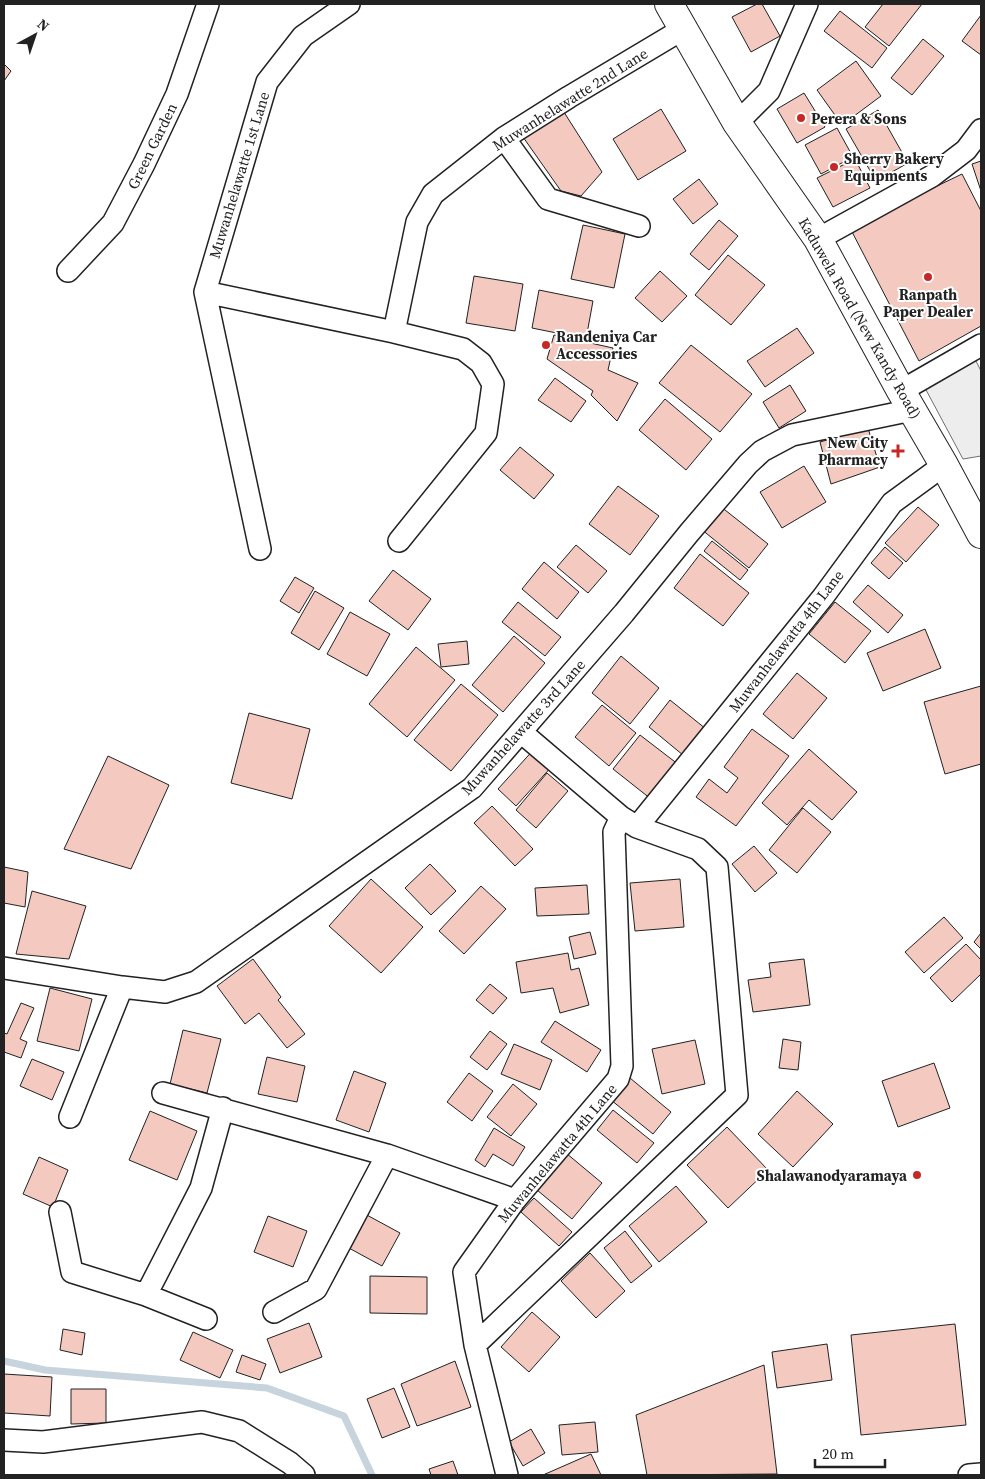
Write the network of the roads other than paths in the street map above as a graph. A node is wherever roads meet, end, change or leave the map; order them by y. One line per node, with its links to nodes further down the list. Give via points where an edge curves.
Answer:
1 (208, 4): 11 (street, Green Garden, via 177,94 122,206 113,223)
2 (349, 4): 12 (street, Muwanhelawatte 1st Lane, via 303,36 267,82)
3 (669, 4): 5 (main road, Kaduwela Road (New Kandy Road))
4 (807, 4): 6 (street, via 769,91)
5 (683, 29): 6 (main road, Kaduwela Road (New Kandy Road)); 8 (street, Muwanhelawatte 2nd Lane)
6 (736, 123): 10 (main road, Kaduwela Road (New Kandy Road))
7 (981, 130): 10 (street, via 966,150 932,176)
8 (504, 138): 9 (street, via 548,199); 13 (street, Muwanhelawatte 2nd Lane, via 433,194 416,222)
9 (639, 226)
10 (818, 239): 15 (main road, Kaduwela Road (New Kandy Road))
11 (68, 271)
12 (205, 292): 13 (street); 20 (street)
13 (394, 332): 19 (street, via 463,349 482,363 493,384 486,433)
14 (981, 346): 15 (street, Muwanhelawatte 3rd Lane)
15 (906, 401): 16 (main road, Kaduwela Road (New Kandy Road)); 21 (street, Muwanhelawatte 3rd Lane, via 792,435 762,450)
16 (944, 465): 17 (main road, Kaduwela Road (New Kandy Road)); 22 (street, Muwanhelawatta 4th Lane, via 892,502 822,597)
17 (974, 506): 18 (main road, Kaduwela Road (New Kandy Road))
18 (981, 534)
19 (399, 541)
20 (260, 549)
21 (521, 732): 22 (street); 24 (street, Muwanhelawatte 3rd Lane, via 462,796 196,982 165,992)
22 (629, 822): 29 (street, Muwanhelawatta 4th Lane, via 614,832 622,1066 618,1079); 34 (street, via 698,849 716,867 738,1095)
23 (4, 968): 24 (street, Muwanhelawatte 3rd Lane)
24 (122, 987): 27 (street)
25 (163, 1093): 26 (street)
26 (223, 1108): 28 (street); 31 (street, via 201,1188)
27 (70, 1117)
28 (387, 1155): 29 (street); 32 (street, via 316,1289)
29 (515, 1200): 34 (street, Muwanhelawatta 4th Lane, via 464,1272)
30 (60, 1212): 31 (street, via 72,1272)
31 (146, 1294): 33 (street)
32 (274, 1312)
33 (206, 1319)
34 (475, 1345): 38 (street, Muwanhelawatta 4th Lane)
35 (4, 1440): 36 (street, via 43,1442 202,1422 239,1431)
36 (291, 1471)
37 (981, 1474): 39 (street)
38 (507, 1475)
39 (969, 1475)

